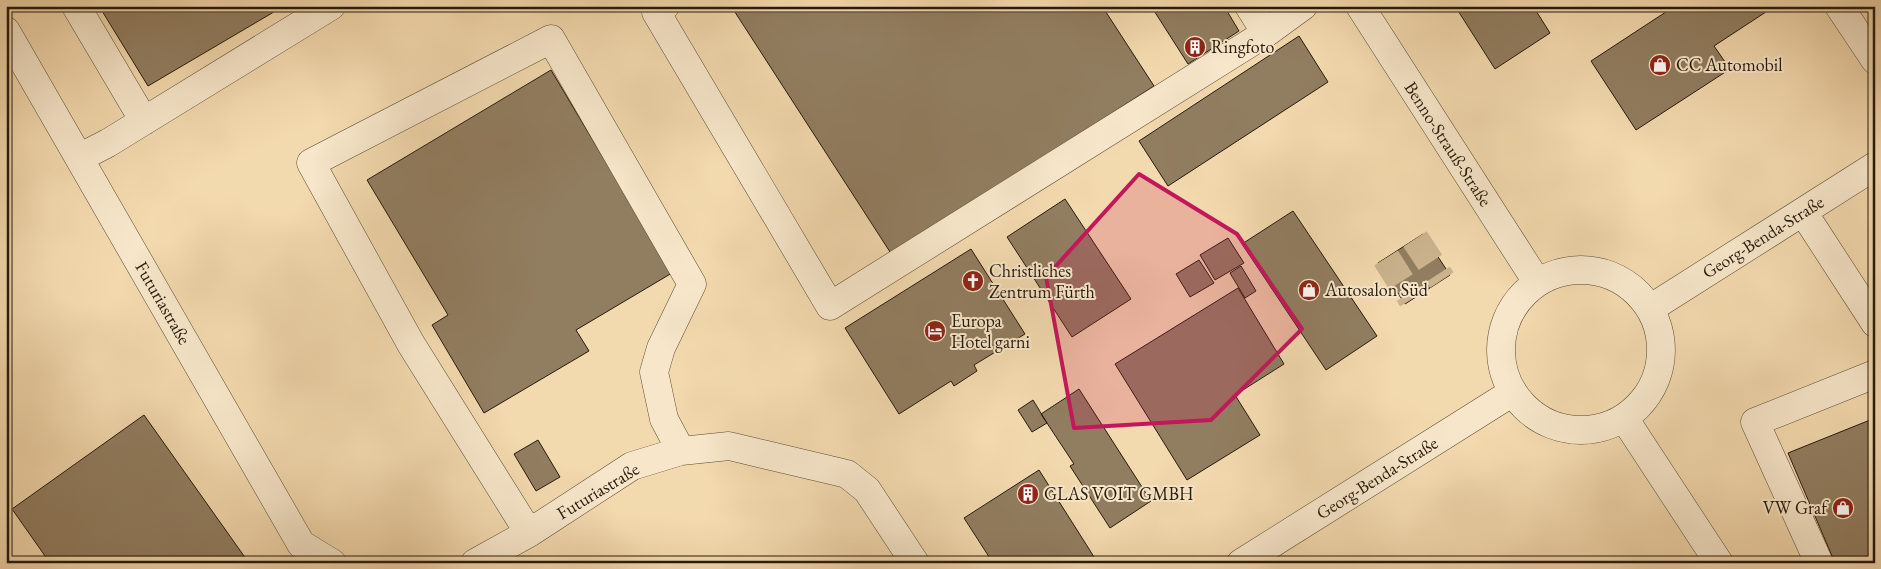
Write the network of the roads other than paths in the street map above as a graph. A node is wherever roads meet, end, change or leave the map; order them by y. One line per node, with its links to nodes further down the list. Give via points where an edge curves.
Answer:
1 (76, 6): 11 (street)
2 (331, 6): 11 (street)
3 (665, 6): 9 (street, via 656,12 830,306)
4 (1248, 6): 9 (street)
5 (1303, 6): 9 (street)
6 (1360, 6): 15 (street, Benno-Strauß-Straße)
7 (1839, 6): 10 (street)
8 (6, 31): 12 (street, Futuriastraße)
9 (1266, 33)
10 (1875, 60)
11 (144, 121): 12 (street)
12 (79, 158): 23 (street, Futuriastraße, via 301,544)
13 (1875, 166): 14 (street, Georg-Benda-Straße)
14 (1803, 212): 16 (street, Georg-Benda-Straße); 17 (street)
15 (1537, 282): 16 (street, via 1561,271 1586,269 1612,274 1634,288); 19 (street, via 1518,299 1506,320 1501,345 1503,370)
16 (1651, 308): 20 (street, via 1660,331 1662,356 1656,381 1643,402)
17 (1875, 322)
18 (1875, 374): 28 (street, via 1755,422)
19 (1512, 392): 20 (street, via 1529,412 1551,424 1575,430 1600,428); 26 (street, Georg-Benda-Straße)
20 (1624, 418): 27 (street)
21 (681, 450): 22 (street, Futuriastraße, via 632,466); 22 (street, via 664,419 654,372 661,348 692,284 551,39 311,163 411,344); 25 (street, Futuriastraße, via 729,446 847,474 867,490)
22 (529, 533): 24 (street, Futuriastraße)
23 (332, 563)
24 (475, 563)
25 (915, 563)
26 (1241, 563)
27 (1718, 563)
28 (1819, 563)

